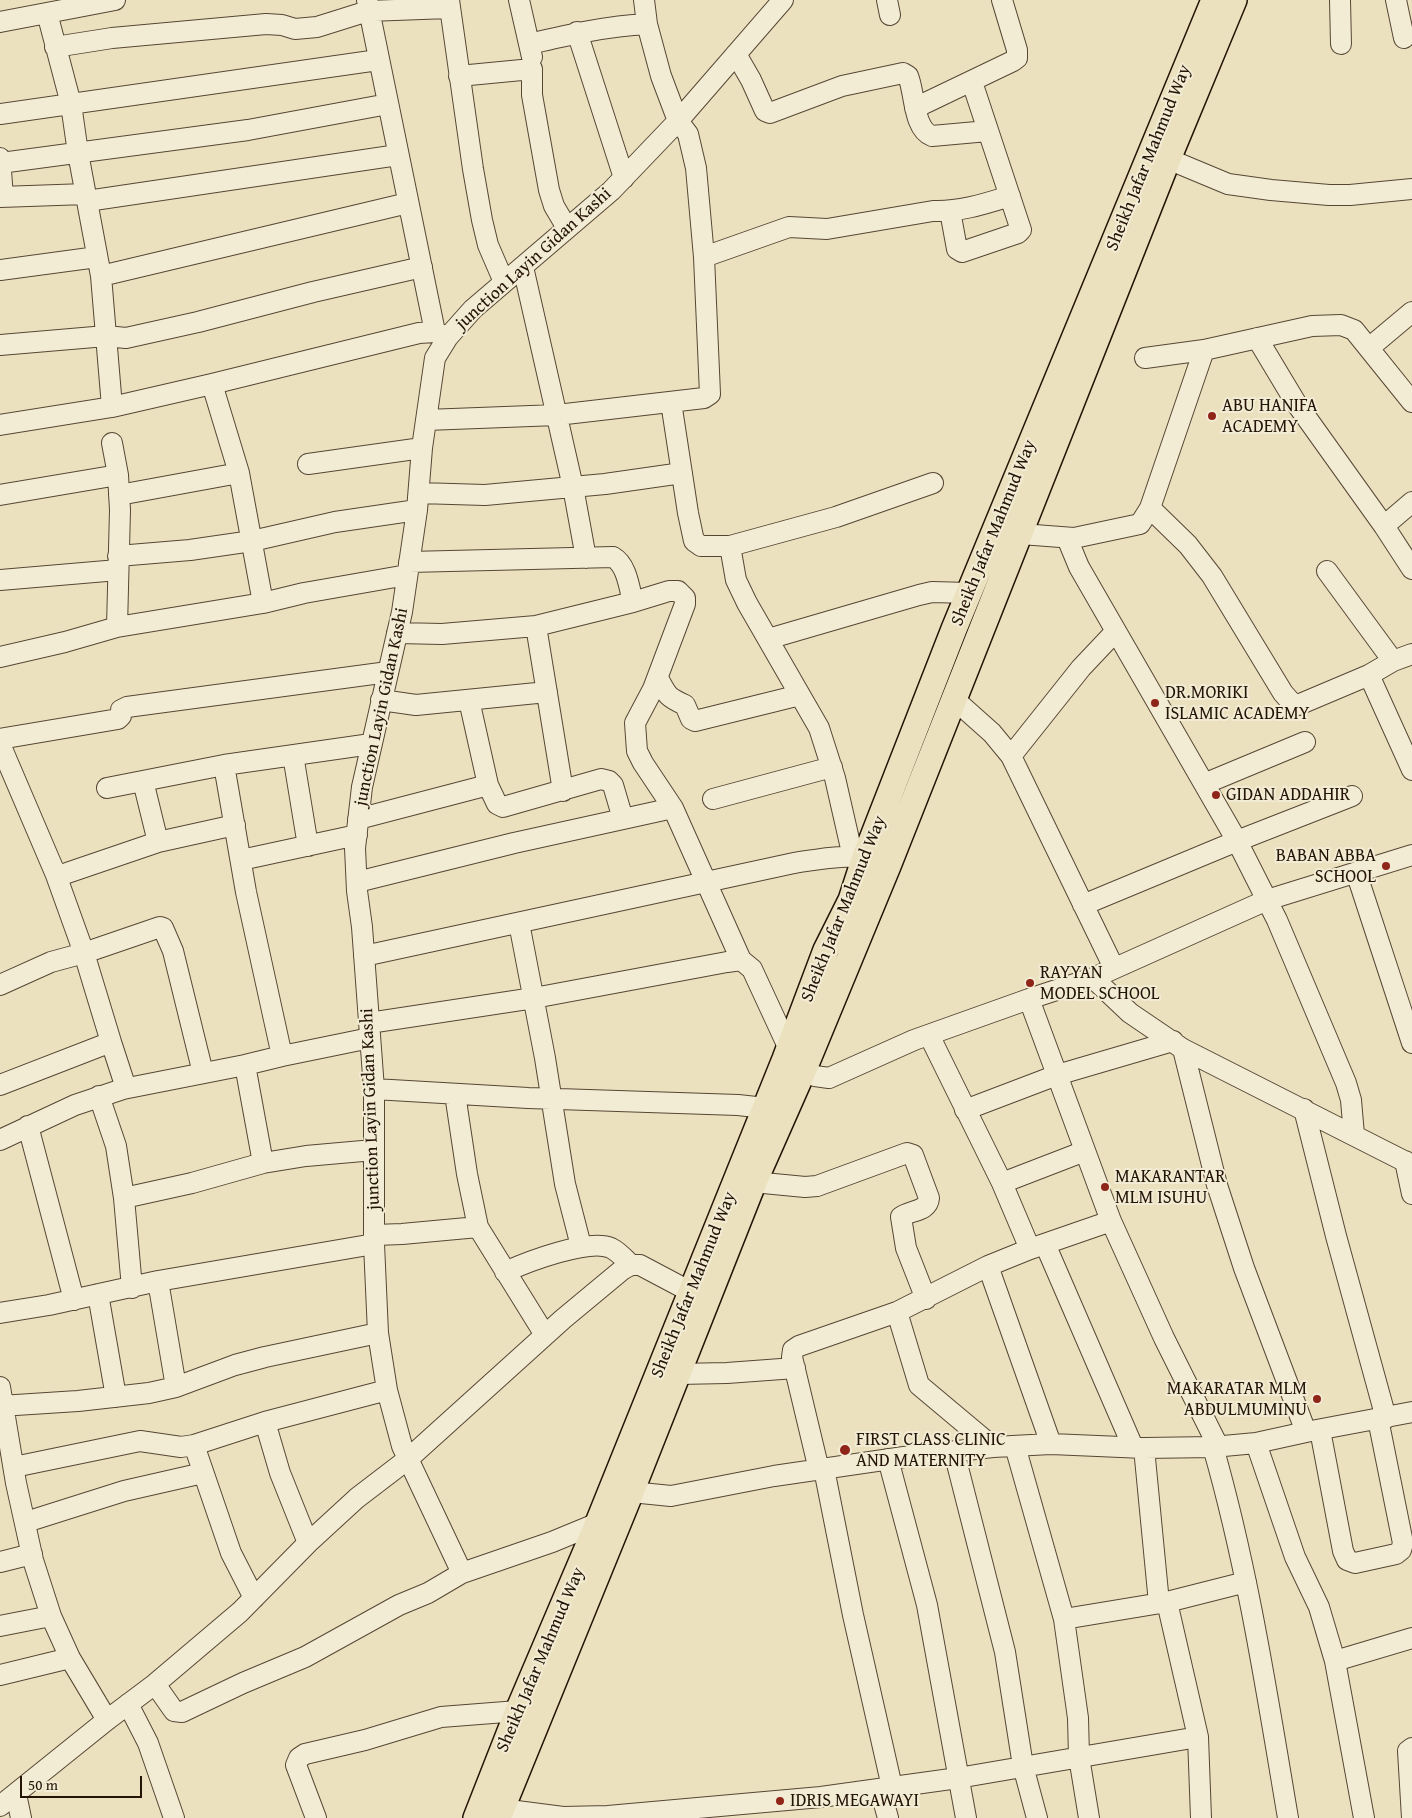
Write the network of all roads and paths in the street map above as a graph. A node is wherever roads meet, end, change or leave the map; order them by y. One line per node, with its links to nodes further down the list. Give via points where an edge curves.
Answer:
1 (113, 0): 12 (street)
2 (519, 0): 17 (street)
3 (644, 0): 14 (street)
4 (783, 0): 20 (street, junction Layin Gidan Kashi)
5 (1002, 0): 24 (street, via 1017,58)
6 (1214, 0): 88 (main road, Sheikh Jafar Mahmud Way)
7 (1234, 0): 34 (main road, Sheikh Jafar Mahmud Way)
8 (1340, 0): 18 (street)
9 (1396, 0): 16 (street)
10 (449, 4): 11 (street); 23 (street)
11 (368, 5): 19 (street, via 318,26 295,29 266,24 122,37); 21 (street)
12 (47, 14): 13 (street); 19 (street)
13 (0, 22)
14 (647, 24): 15 (street); 29 (street)
15 (577, 32): 17 (street); 36 (street)
16 (1404, 38)
17 (529, 44): 22 (street)
18 (1341, 44)
19 (55, 47): 25 (street)
20 (736, 54): 27 (street, via 765,112 770,113 842,86 903,73 910,80); 29 (street, junction Layin Gidan Kashi)
21 (378, 60): 25 (street); 26 (street)
22 (532, 69): 23 (street); 43 (street, via 532,95 549,190)
23 (459, 76): 49 (street, via 482,220 488,245)
24 (972, 82): 27 (street); 30 (street)
25 (71, 104): 28 (street); 31 (street)
26 (388, 104): 31 (street, via 248,130); 32 (street)
27 (915, 108): 30 (street, via 922,130 932,136)
28 (0, 114)
29 (678, 121): 36 (street, junction Layin Gidan Kashi); 44 (street, via 688,134 696,168)
30 (988, 131): 38 (street)
31 (78, 152): 35 (street); 40 (street)
32 (398, 155): 40 (street); 41 (street)
33 (0, 158): 35 (street)
34 (1168, 159): 37 (street, via 1228,184 1264,190 1328,195); 78 (main road, Sheikh Jafar Mahmud Way)
35 (0, 163): 39 (street)
36 (624, 178): 43 (street, junction Layin Gidan Kashi)
37 (1412, 188)
38 (1010, 196): 42 (street); 42 (street, via 1020,226 1018,233 962,252 957,249)
39 (1, 197): 40 (street)
40 (87, 197): 45 (street)
41 (408, 203): 45 (street); 46 (street)
42 (950, 212): 44 (street, via 933,211 827,229 790,227)
43 (567, 228): 47 (street, junction Layin Gidan Kashi)
44 (704, 257): 59 (street, via 710,394 704,398)
45 (99, 266): 48 (street); 52 (street)
46 (422, 267): 51 (street); 52 (street, via 149,334 126,338)
47 (523, 267): 49 (street, junction Layin Gidan Kashi); 62 (street)
48 (0, 270)
49 (504, 282): 51 (street, junction Layin Gidan Kashi)
50 (1412, 312): 55 (street)
51 (441, 335): 58 (street, via 419,333); 63 (street, junction Layin Gidan Kashi)
52 (106, 336): 54 (street); 61 (street)
53 (1257, 338): 55 (street, via 1312,326 1341,325 1354,330); 56 (street); 77 (street, via 1296,403)
54 (0, 345)
55 (1369, 348): 60 (street)
56 (1204, 350): 57 (street); 76 (street)
57 (1145, 358)
58 (212, 384): 61 (street); 68 (street)
59 (671, 402): 62 (street); 69 (street)
60 (1412, 402)
61 (112, 407): 64 (street)
62 (557, 415): 63 (street); 72 (street)
63 (426, 420): 66 (street, junction Layin Gidan Kashi)
64 (0, 426)
65 (112, 443): 71 (street)
66 (422, 448): 67 (street); 74 (street, junction Layin Gidan Kashi)
67 (308, 464)
68 (240, 473): 71 (street); 80 (street)
69 (682, 473): 72 (street); 81 (street, via 694,541 701,546)
70 (933, 483): 81 (street, via 836,517)
71 (119, 485): 73 (street); 83 (street)
72 (573, 487): 74 (street); 82 (street)
73 (0, 495)
74 (418, 501): 80 (street); 84 (street, junction Layin Gidan Kashi)
75 (1412, 502): 77 (street)
76 (1150, 508): 79 (street, via 1140,524); 100 (street, via 1188,545 1212,576 1283,694 1291,702 1298,705)
77 (1384, 526): 85 (street)
78 (1021, 534): 79 (street); 106 (main road, Sheikh Jafar Mahmud Way)
79 (1067, 538): 93 (street, via 1078,567)
80 (252, 541): 83 (street); 90 (street)
81 (730, 546): 95 (street, via 736,580)
82 (586, 558): 84 (street); 89 (street, via 613,557 620,561)
83 (118, 563): 87 (street); 92 (street)
84 (408, 569): 90 (street); 94 (street, junction Layin Gidan Kashi)
85 (1412, 569)
86 (1326, 571): 98 (street)
87 (0, 580)
88 (969, 593): 95 (street, via 918,595); 132 (main road, Sheikh Jafar Mahmud Way)
89 (633, 602): 91 (street); 101 (street, via 669,591 678,591 685,598)
90 (263, 603): 92 (street)
91 (536, 626): 94 (street, via 442,634); 102 (street)
92 (117, 627): 97 (street)
93 (1116, 632): 112 (street, via 1081,668); 117 (street)
94 (397, 633): 99 (street, junction Layin Gidan Kashi)
95 (768, 639): 103 (street)
96 (1412, 654): 98 (street)
97 (0, 657)
98 (1393, 661): 100 (street)
99 (388, 672): 104 (street, junction Layin Gidan Kashi); 107 (street, via 127,707 121,710 118,718)
100 (1369, 675): 115 (street)
101 (658, 678): 103 (street, via 668,696 685,705 691,719 695,720); 124 (street, via 639,716 635,730 637,751)
102 (547, 692): 105 (street); 121 (street)
103 (800, 695): 114 (street, via 819,728)
104 (381, 700): 105 (street, via 416,705); 110 (street, junction Layin Gidan Kashi)
105 (469, 700): 119 (street)
106 (955, 700): 112 (street, via 992,733); 134 (main road, Sheikh Jafar Mahmud Way)
107 (0, 739)
108 (1305, 742): 117 (street)
109 (0, 744): 118 (street)
110 (372, 744): 111 (street); 127 (street, junction Layin Gidan Kashi, via 362,788)
111 (293, 755): 113 (street); 130 (street)
112 (1011, 756): 140 (street)
113 (224, 765): 116 (street); 126 (street)
114 (832, 767): 123 (street); 132 (street)
115 (1412, 770)
116 (143, 781): 120 (street); 129 (street)
117 (1204, 784): 128 (street)
118 (8, 785): 136 (street)
119 (488, 785): 121 (street, via 497,804 503,807); 127 (street)
120 (107, 788)
121 (564, 790): 125 (street, via 601,779 609,781)
122 (1352, 796): 128 (street)
123 (713, 799)
124 (672, 808): 125 (street); 138 (street)
125 (623, 819): 137 (street)
126 (235, 825): 129 (street); 133 (street)
127 (358, 827): 130 (street); 137 (street, junction Layin Gidan Kashi, via 355,848)
128 (1237, 841): 139 (street); 140 (street)
129 (158, 842): 136 (street)
130 (308, 846): 133 (street)
131 (1412, 855): 135 (street)
132 (859, 857): 134 (street); 138 (street, via 794,863); 155 (main road, Sheikh Jafar Mahmud Way, via 850,900 826,950)
133 (241, 860): 156 (street)
134 (888, 866): 158 (main road, Sheikh Jafar Mahmud Way)
135 (1356, 872): 139 (street); 153 (street)
136 (56, 875): 142 (street)
137 (357, 882): 143 (street, junction Layin Gidan Kashi)
138 (706, 882): 141 (street); 144 (street)
139 (1267, 900): 145 (street); 171 (street, via 1346,1083)
140 (1083, 905): 145 (street)
141 (519, 923): 143 (street); 148 (street)
142 (84, 953): 147 (street, via 51,962); 152 (street); 159 (street, via 149,929 163,928 173,951)
143 (364, 956): 150 (street, junction Layin Gidan Kashi)
144 (741, 960): 148 (street); 155 (street, via 752,968)
145 (1114, 968): 146 (street)
146 (1093, 978): 149 (street); 154 (street, via 1130,1013)
147 (0, 986)
148 (534, 998): 150 (street); 166 (street)
149 (1029, 999): 151 (street); 160 (street)
150 (369, 1030): 156 (street); 163 (street, junction Layin Gidan Kashi)
151 (928, 1035): 158 (street, via 828,1078 815,1076); 169 (street)
152 (111, 1042): 161 (street); 162 (street)
153 (1412, 1043)
154 (1178, 1045): 160 (street); 168 (street); 208 (street, via 1217,1186 1244,1268)
155 (789, 1049): 167 (main road, Sheikh Jafar Mahmud Way)
156 (282, 1056): 157 (street)
157 (245, 1065): 159 (street); 175 (street)
158 (804, 1069): 177 (main road, Sheikh Jafar Mahmud Way)
159 (203, 1073): 162 (street)
160 (1057, 1075): 169 (street); 174 (street)
161 (0, 1085)
162 (126, 1088): 165 (street)
163 (374, 1089): 164 (street); 173 (street, junction Layin Gidan Kashi)
164 (455, 1094): 166 (street); 182 (street, via 466,1174)
165 (99, 1096): 170 (street); 180 (street, via 116,1146)
166 (550, 1098): 167 (street); 184 (street, via 565,1184)
167 (765, 1108): 191 (main road, Sheikh Jafar Mahmud Way)
168 (1304, 1109): 171 (street); 206 (street)
169 (966, 1110): 178 (street)
170 (28, 1126): 172 (street); 194 (street)
171 (1354, 1135): 176 (street)
172 (0, 1140)
173 (374, 1150): 175 (street); 183 (street, junction Layin Gidan Kashi)
174 (1085, 1152): 178 (street); 181 (street)
175 (263, 1163): 180 (street)
176 (1408, 1163): 179 (street)
177 (753, 1182): 193 (street, via 817,1186 907,1153 913,1155 929,1202 926,1207 901,1217 906,1248); 200 (main road, Sheikh Jafar Mahmud Way)
178 (1002, 1183): 185 (street)
179 (1412, 1194)
180 (124, 1198): 190 (street)
181 (1111, 1222): 185 (street); 215 (street)
182 (478, 1227): 183 (street); 188 (street)
183 (375, 1239): 189 (street); 197 (street, junction Layin Gidan Kashi)
184 (581, 1246): 186 (street, via 610,1247); 188 (street)
185 (1038, 1246): 187 (street); 214 (street)
186 (632, 1265): 191 (street); 198 (street)
187 (988, 1266): 193 (street); 210 (street)
188 (505, 1272): 198 (street)
189 (158, 1281): 190 (street); 201 (street)
190 (132, 1288): 192 (street)
191 (691, 1292): 224 (main road, Sheikh Jafar Mahmud Way)
192 (98, 1294): 194 (street); 203 (street)
193 (926, 1299): 195 (street)
194 (74, 1300): 196 (street)
195 (896, 1312): 199 (street, via 799,1346 793,1350); 213 (street, via 919,1385)
196 (0, 1314)
197 (378, 1334): 201 (street, via 265,1357); 202 (street, junction Layin Gidan Kashi)
198 (545, 1335): 217 (street)
199 (795, 1368): 200 (street); 219 (street)
200 (678, 1374): 222 (main road, Sheikh Jafar Mahmud Way)
201 (176, 1387): 203 (street)
202 (387, 1390): 207 (street); 217 (street, junction Layin Gidan Kashi)
203 (116, 1397): 204 (street, via 78,1401)
204 (1, 1399): 221 (street)
205 (1412, 1412): 206 (street)
206 (1382, 1419): 208 (street); 208 (street, via 1403,1543 1396,1554 1355,1563 1346,1560 1343,1551)
207 (265, 1422): 211 (street); 225 (street, via 280,1473)
208 (1313, 1431): 209 (street)
209 (1256, 1443): 215 (street); 237 (street, via 1295,1557 1319,1607)
210 (1051, 1444): 212 (street); 214 (street)
211 (194, 1445): 220 (street); 221 (street, via 167,1446 140,1441)
212 (1015, 1446): 213 (street); 233 (street)
213 (993, 1447): 216 (street)
214 (1139, 1447): 215 (street); 231 (street)
215 (1216, 1447): 229 (street)
216 (954, 1452): 218 (street); 246 (street, via 1005,1652)
217 (408, 1459): 225 (street, via 357,1498); 228 (street, junction Layin Gidan Kashi)
218 (888, 1459): 219 (street); 247 (street, via 927,1605)
219 (822, 1469): 222 (street, via 671,1496); 248 (street)
220 (203, 1473): 223 (street, via 124,1491); 230 (street, via 231,1553)
221 (10, 1479): 223 (street)
222 (631, 1492): 250 (main road, Sheikh Jafar Mahmud Way)
223 (26, 1522): 226 (street)
224 (598, 1523): 228 (street); 241 (main road, Sheikh Jafar Mahmud Way)
225 (308, 1542): 230 (street)
226 (32, 1554): 227 (street); 232 (street)
227 (0, 1562)
228 (462, 1572): 239 (street, via 305,1657 182,1712 174,1711)
229 (1246, 1582): 231 (street); 260 (street)
230 (254, 1598): 239 (street)
231 (1163, 1603): 233 (street); 243 (street)
232 (51, 1616): 234 (street); 236 (street)
233 (1064, 1619): 245 (street, via 1078,1718)
234 (0, 1626)
235 (1412, 1638): 237 (street)
236 (70, 1658): 238 (street); 242 (street)
237 (1335, 1661): 261 (street)
238 (0, 1675)
239 (155, 1684): 240 (street)
240 (128, 1704): 242 (street); 252 (street, via 148,1743)
241 (518, 1711): 253 (street, via 441,1717 305,1754 296,1765); 254 (main road, Sheikh Jafar Mahmud Way)
242 (107, 1720): 249 (street)
243 (1198, 1737): 245 (street); 259 (street)
244 (1412, 1748): 262 (street, via 1408,1751)
245 (1079, 1757): 246 (street); 258 (street)
246 (1024, 1766): 247 (street); 257 (street)
247 (958, 1778): 248 (street); 256 (street)
248 (886, 1788): 250 (street, via 608,1816); 255 (street)
249 (8, 1800): 251 (street)
250 (499, 1814)
251 (21, 1818)
252 (174, 1818)
253 (316, 1818)
254 (476, 1818)
255 (888, 1818)
256 (966, 1818)
257 (1037, 1818)
258 (1089, 1818)
259 (1201, 1818)
260 (1288, 1818)
261 (1364, 1818)
262 (1412, 1818)

